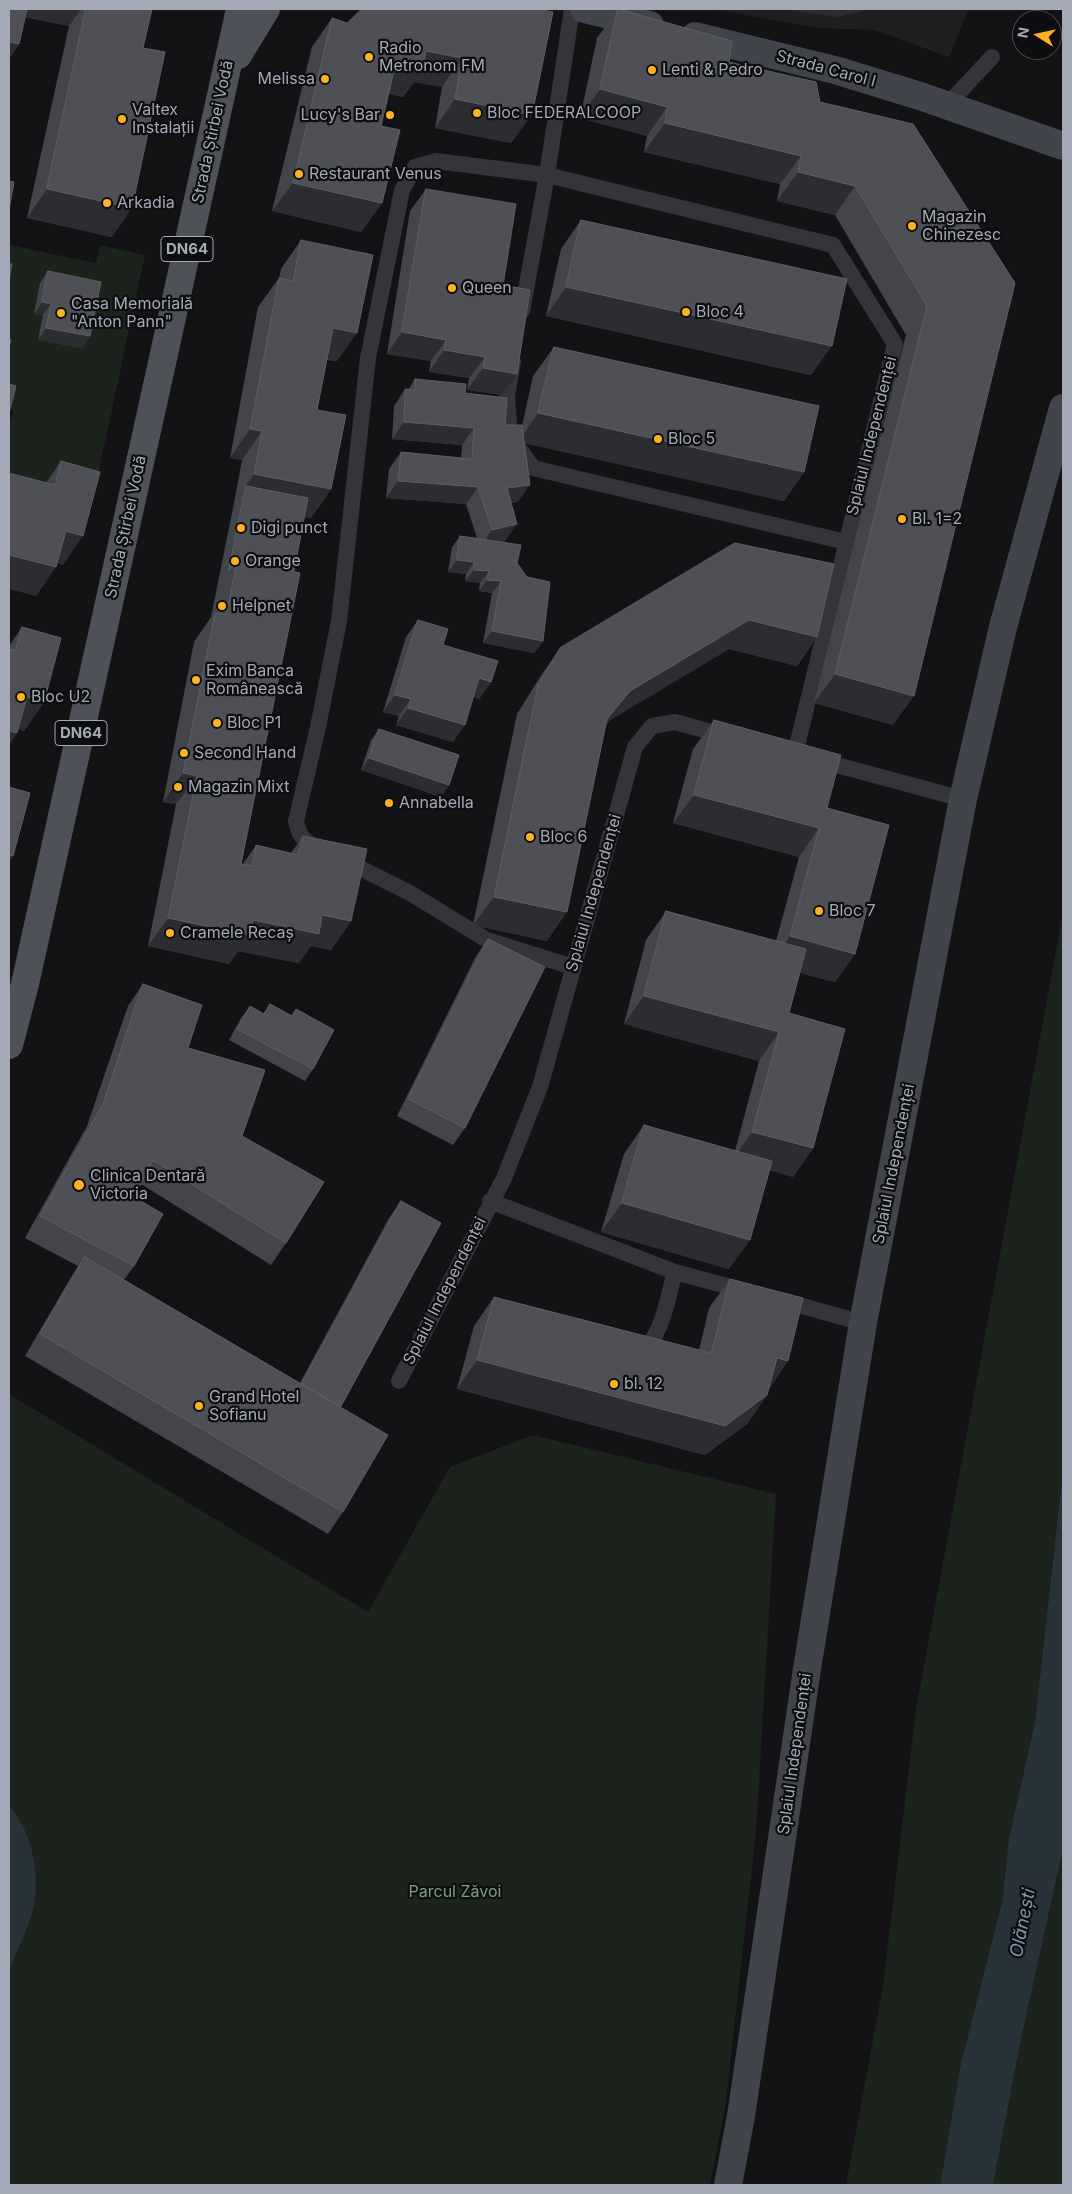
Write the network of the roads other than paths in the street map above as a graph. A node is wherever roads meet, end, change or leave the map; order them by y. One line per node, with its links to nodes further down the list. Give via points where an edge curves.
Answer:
1 (222, 9): 7 (main road)
2 (240, 9): 7 (main road, Strada Știrbei Vodă / DN64)
3 (266, 9): 7 (main road)
4 (572, 9): 10 (lane)
5 (584, 9): 8 (street, Strada Carol I, via 835,70)
6 (992, 57): 8 (lane)
7 (225, 78): 20 (main road, Strada Știrbei Vodă / DN64)
8 (947, 105): 9 (street, Strada Carol I)
9 (1063, 146)
10 (547, 175): 11 (lane); 14 (lane, Splaiul Independenței, via 833,245 895,344); 19 (lane, Splaiul Independenței, via 436,161 415,168 402,190 368,358 339,621 296,821 298,833 311,844 410,893 487,940)
11 (519, 329)
12 (516, 348): 14 (lane, via 507,396 510,436 533,468)
13 (1063, 408): 18 (street, Splaiul Independenței, via 1002,627)
14 (846, 542): 17 (lane, Splaiul Independenței)
15 (740, 739): 19 (lane, Splaiul Independenței, via 675,722 652,726 635,747)
16 (776, 749): 17 (lane)
17 (795, 754): 18 (lane)
18 (963, 799): 23 (street, Splaiul Independenței)
19 (573, 967): 21 (lane, Splaiul Independenței, via 540,1087 515,1154)
20 (9, 1045)
21 (490, 1201): 22 (lane, Splaiul Independenței); 25 (lane, Splaiul Independenței)
22 (676, 1272): 23 (lane, Splaiul Independenței); 24 (lane, via 658,1332 648,1348 636,1354)
23 (863, 1323): 26 (street, Splaiul Independenței)
24 (618, 1354)
25 (399, 1381)
26 (728, 2185)

